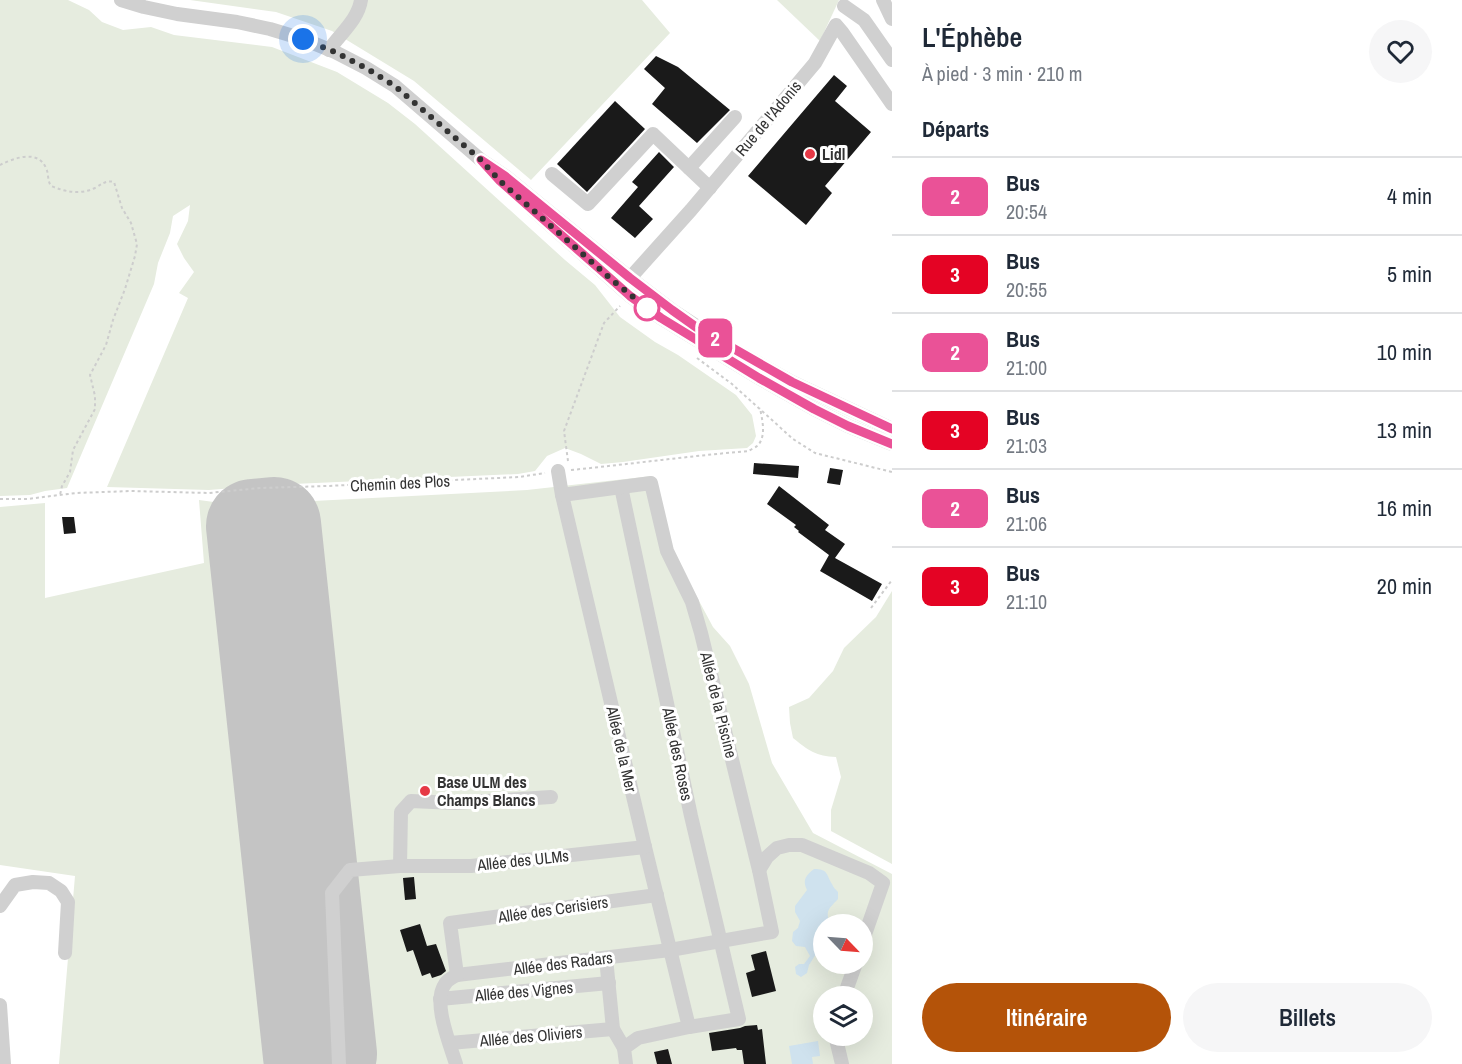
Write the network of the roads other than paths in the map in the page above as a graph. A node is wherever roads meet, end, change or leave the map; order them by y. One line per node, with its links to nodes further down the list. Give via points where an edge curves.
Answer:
1 (121, 0): 8 (street, via 177,14 270,29)
2 (361, 0): 8 (street, via 355,17)
3 (884, 0): 5 (street); 6 (street)
4 (846, 3): 7 (street, Rue de l'Adonis); 9 (street, via 864,20)
5 (892, 5)
6 (892, 19)
7 (836, 26): 10 (street); 16 (street, Rue de l'Adonis, via 815,63)
8 (329, 50): 12 (street, via 395,86)
9 (892, 60)
10 (892, 104)
11 (735, 117): 13 (street)
12 (481, 160): 15 (street); 17 (street)
13 (689, 168): 14 (street, via 653,134 588,204); 16 (street)
14 (552, 174)
15 (500, 181): 17 (street, via 622,280); 19 (street, via 630,296 814,409)
16 (710, 188): 17 (street, Rue de l'Adonis)
17 (630, 278): 18 (street, via 724,344 792,382)
18 (892, 429)
19 (892, 444)
20 (563, 471): 22 (street, Allée de la Mer)
21 (621, 487): 22 (street); 26 (street, Allée de la Piscine, via 651,483 667,551 692,602); 31 (street, Allée des Roses)
22 (562, 495): 24 (street, Allée de la Mer)
23 (551, 797): 25 (street, via 411,801 401,812)
24 (645, 847): 25 (street, Allée des ULMs, via 471,866); 27 (street, Allée de la Mer)
25 (400, 866): 45 (street, Allée des ULMs, via 350,870 332,893)
26 (759, 870): 29 (street, via 777,849 802,846 869,873 883,883); 30 (street, Allée de la Piscine)
27 (657, 895): 32 (street, Allée de la Mer); 35 (street, Allée des Cerisiers, via 450,923)
28 (0, 906): 33 (street, via 15,885 49,882 68,902)
29 (872, 914)
30 (772, 932): 31 (street, Allée des Radars)
31 (720, 941): 32 (street, Allée des Radars); 39 (street, Allée des Roses, via 739,1020)
32 (670, 950): 34 (street, Allée des Radars); 39 (street, Allée de la Mer)
33 (65, 953)
34 (606, 958): 35 (street, Allée des Radars); 36 (street)
35 (457, 975): 37 (street, via 445,983)
36 (609, 983): 37 (street, Allée des Vignes); 40 (street)
37 (440, 999): 41 (street)
38 (0, 1005): 44 (street)
39 (689, 1027): 43 (street, via 638,1038)
40 (613, 1029): 41 (street, Allée des Oliviers); 43 (street)
41 (450, 1043): 46 (street)
42 (838, 1046): 48 (street)
43 (624, 1048): 47 (street)
44 (4, 1064)
45 (339, 1064)
46 (456, 1064)
47 (626, 1064)
48 (842, 1064)

